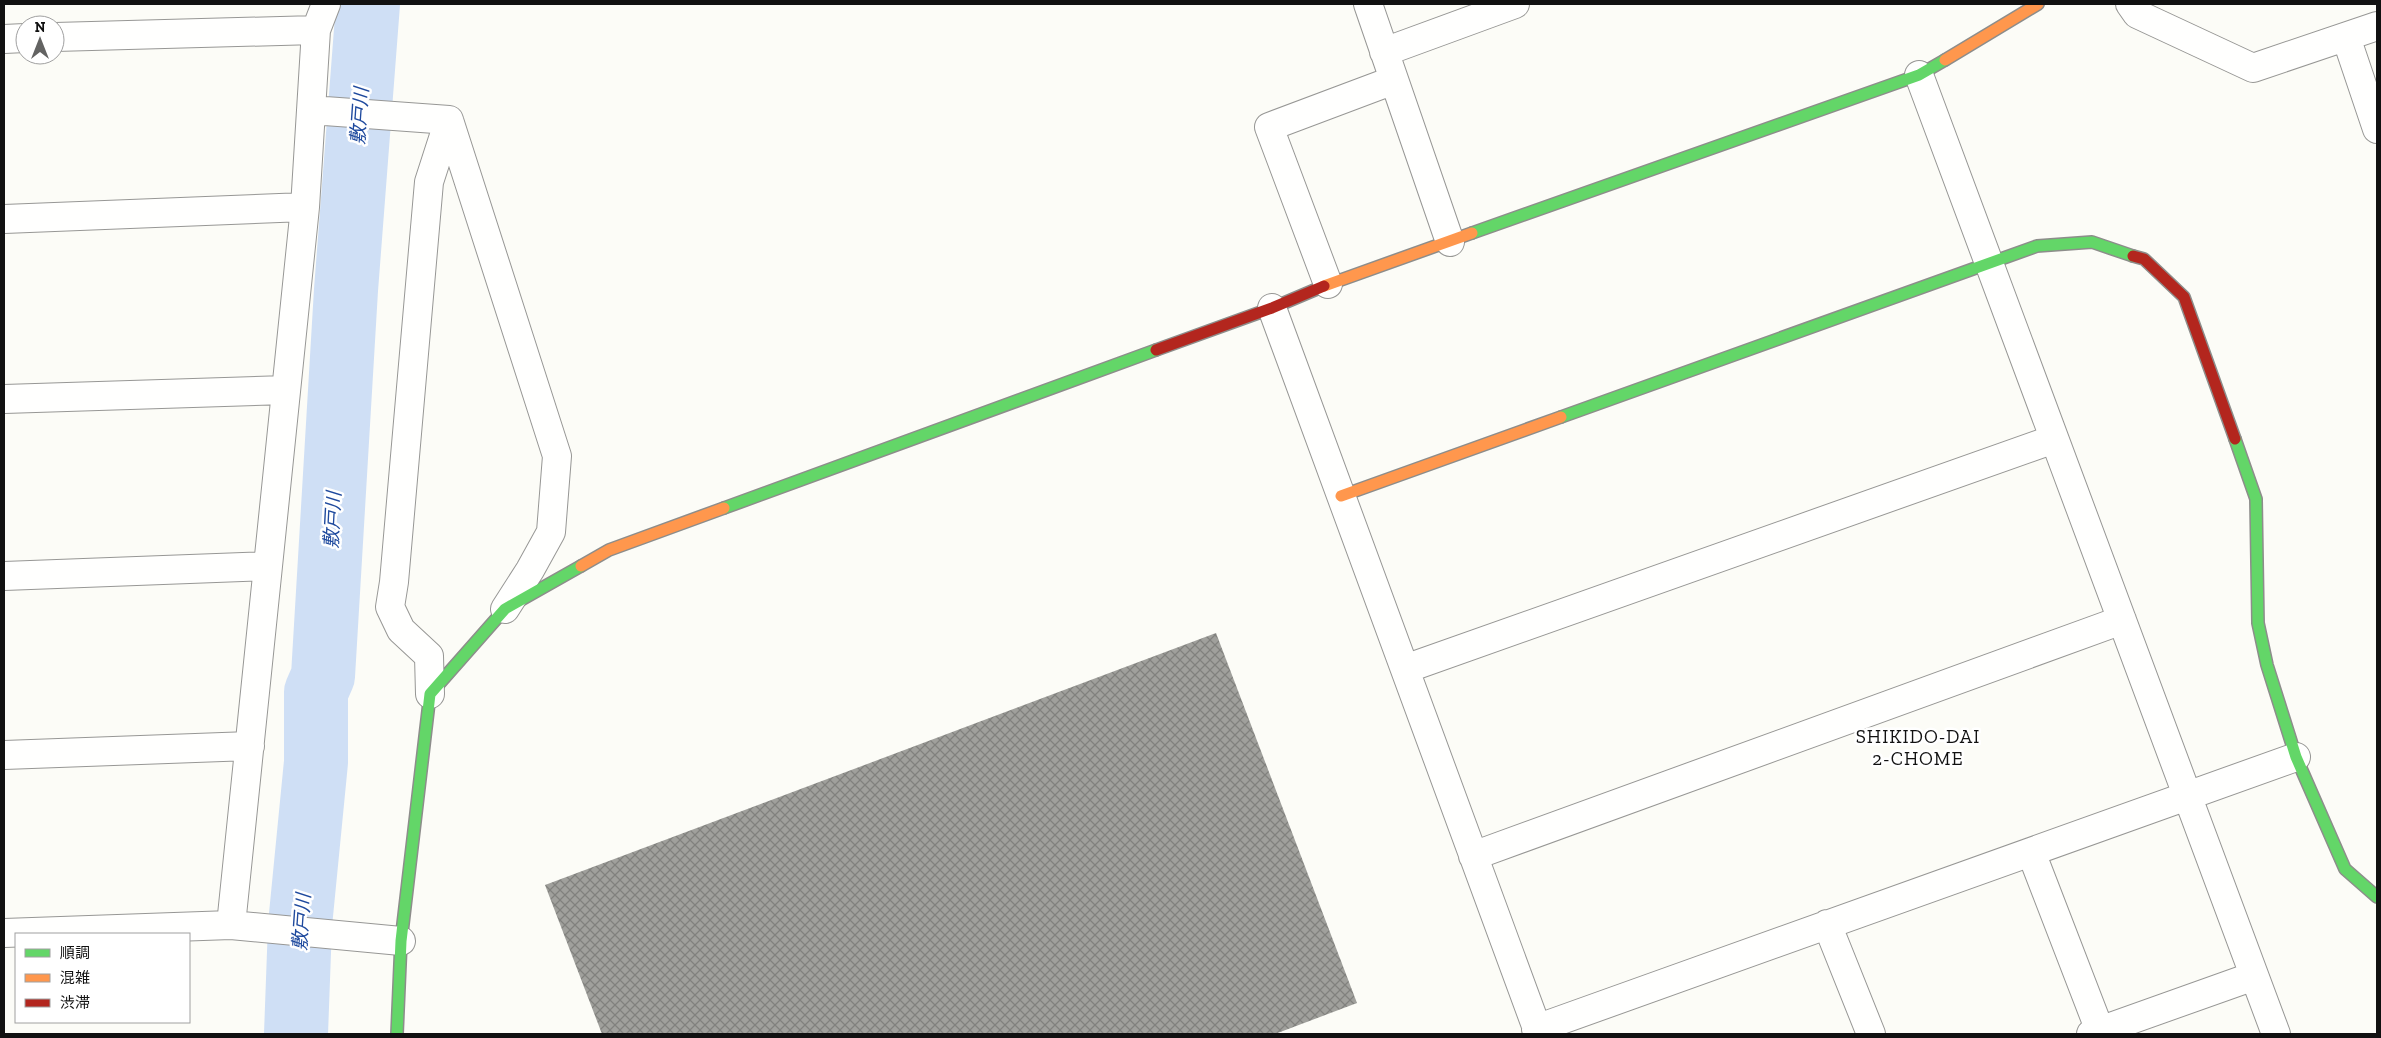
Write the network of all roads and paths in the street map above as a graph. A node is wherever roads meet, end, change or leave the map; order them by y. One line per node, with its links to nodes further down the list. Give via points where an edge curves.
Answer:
1 (326, 4): 7 (street)
2 (1368, 4): 10 (street)
3 (1515, 4): 10 (street)
4 (2038, 4): 11 (street)
5 (2130, 4): 9 (street, via 2137,14 2253,68)
6 (2377, 26): 9 (street)
7 (316, 30): 8 (street); 13 (street)
8 (65, 37)
9 (2346, 37): 15 (street)
10 (1384, 52): 12 (street)
11 (1919, 75): 18 (street); 19 (street)
12 (1394, 80): 18 (street); 20 (street, via 1269,126)
13 (324, 111): 14 (street); 16 (street)
14 (449, 120): 28 (street, via 557,456 551,532); 31 (street, via 429,182 390,607 401,630 429,656)
15 (2377, 128)
16 (305, 207): 17 (street); 22 (street)
17 (4, 219)
18 (1450, 242): 20 (street)
19 (1988, 262): 24 (street); 25 (street); 34 (street, via 2037,246 2092,242 2144,259 2184,297 2256,499 2258,623 2267,665)
20 (1328, 284): 21 (street)
21 (1272, 308): 25 (street); 28 (street, via 609,550)
22 (286, 390): 23 (street); 26 (street)
23 (4, 399)
24 (2054, 439): 29 (street); 30 (street)
25 (1341, 496): 30 (street)
26 (268, 566): 27 (street); 32 (street)
27 (4, 576)
28 (505, 609): 31 (street)
29 (2122, 620): 35 (street); 37 (street)
30 (1404, 669): 37 (street)
31 (430, 694): 42 (street)
32 (250, 746): 33 (street); 40 (street)
33 (4, 755)
34 (2296, 757): 35 (street); 38 (street, via 2345,869)
35 (2187, 796): 36 (street); 43 (street)
36 (2031, 852): 39 (street); 45 (street)
37 (1473, 856): 44 (street)
38 (2377, 897)
39 (1827, 924): 44 (street); 47 (street)
40 (231, 925): 41 (street); 42 (street)
41 (4, 933)
42 (401, 941): 46 (street)
43 (2254, 976): 45 (street); 48 (street)
44 (1538, 1032)
45 (2095, 1033)
46 (397, 1034)
47 (1871, 1034)
48 (2276, 1034)

